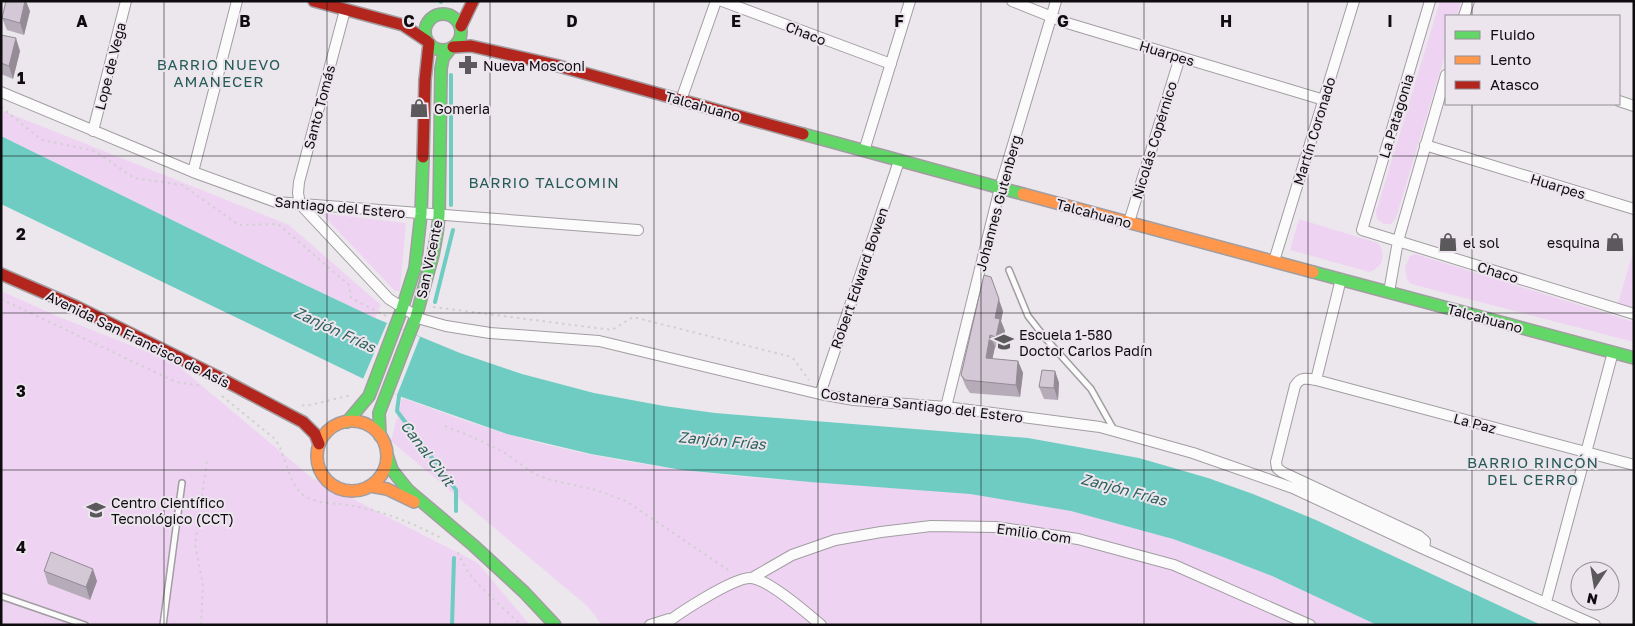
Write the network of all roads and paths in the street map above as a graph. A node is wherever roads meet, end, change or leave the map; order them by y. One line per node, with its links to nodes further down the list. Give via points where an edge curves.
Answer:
1 (126, 1): 32 (street, Lope de Vega)
2 (238, 1): 36 (street)
3 (314, 1): 14 (main road)
4 (431, 1): 17 (main road)
5 (473, 1): 19 (main road)
6 (716, 1): 27 (street)
7 (722, 1): 23 (street, Chaco)
8 (910, 1): 23 (street)
9 (1012, 1): 16 (street, Huarpes)
10 (1056, 1): 16 (street, Johannes Gutenberg)
11 (1430, 1): 44 (street, La Patagonia)
12 (1469, 1): 15 (street)
13 (1351, 2): 28 (street, Martín Coronado)
14 (345, 10): 18 (main road); 38 (street, Santo Tomás, via 300,182)
15 (1464, 15)
16 (1051, 17): 22 (street, Huarpes); 37 (street, Johannes Gutenberg)
17 (430, 18): 18 (main road); 19 (main road, via 436,14 448,14 454,16); 20 (main road, via 425,30)
18 (403, 25): 20 (main road)
19 (461, 28): 21 (main road, via 460,40); 24 (main road, Talcahuano)
20 (428, 42): 21 (main road, via 439,50); 40 (main road, San Vicente)
21 (452, 48): 24 (main road, Talcahuano, via 471,46); 41 (main road, San Vicente, via 443,58 441,68)
22 (1180, 57): 28 (street, Huarpes); 42 (street, Nicolás Copérnico)
23 (891, 64): 34 (street)
24 (555, 65): 27 (main road, Talcahuano)
25 (1445, 78): 33 (street)
26 (1, 92): 32 (street, Santiago del Estero)
27 (681, 100): 34 (main road, Talcahuano)
28 (1324, 100): 46 (street, Martín Coronado)
29 (1620, 101): 30 (street)
30 (1634, 106)
31 (1, 107): 56 (path, via 42,140 94,151 134,178 182,185 239,225 278,224 349,285 351,298)
32 (93, 131): 36 (street, Santiago del Estero)
33 (1425, 145): 39 (street, Huarpes); 45 (street)
34 (864, 152): 35 (main road, Talcahuano)
35 (899, 161): 37 (main road, Talcahuano); 66 (street, Robert Edward Bowen)
36 (193, 172): 38 (street, Santiago del Estero, via 268,200)
37 (1000, 188): 42 (main road, Talcahuano); 70 (street, Johannes Gutenberg)
38 (300, 204): 40 (street, Santiago del Estero); 52 (street, Costanera Santiago del Estero)
39 (1634, 209)
40 (420, 214): 41 (street, Santiago del Estero); 54 (main road, San Vicente, via 415,268)
41 (438, 216): 43 (street, Santiago del Estero); 53 (main road, San Vicente, via 433,255)
42 (1129, 222): 46 (main road, Talcahuano)
43 (638, 230)
44 (1362, 230): 45 (street, Chaco)
45 (1398, 241): 50 (street); 55 (street, Chaco)
46 (1274, 261): 49 (main road, Talcahuano)
47 (1009, 270): 73 (lane, via 1028,316 1091,390)
48 (1, 274): 62 (main road, Avenida San Francisco de Asís, via 77,307)
49 (1341, 279): 50 (main road, Talcahuano); 61 (street)
50 (1389, 292): 59 (main road, Talcahuano)
51 (1, 299): 63 (path, via 176,382)
52 (389, 299): 54 (street, Costanera Santiago del Estero); 56 (path)
53 (420, 302): 57 (main road, San Vicente); 66 (path, via 431,307 612,330 633,317 792,357)
54 (402, 309): 57 (street, Costanera Santiago del Estero); 71 (main road, San Vicente, via 366,400)
55 (1634, 314)
56 (386, 317): 58 (path)
57 (416, 317): 66 (street, Costanera Santiago del Estero, via 433,324 468,330 599,341); 74 (main road, San Vicente, via 379,413)
58 (384, 322)
59 (1613, 352): 60 (main road, Talcahuano); 76 (street)
60 (1634, 358)
61 (1316, 380): 76 (street, La Paz); 84 (street, Costanera Santiago del Estero, via 1305,378 1295,386 1277,468 1419,536 1425,541)
62 (229, 383): 67 (path); 69 (main road, Avenida San Francisco de Asís)
63 (209, 387)
64 (216, 391): 67 (path)
65 (352, 394): 68 (path, via 306,406)
66 (820, 394): 70 (street, Costanera Santiago del Estero)
67 (222, 396): 83 (path, via 275,439 292,479 300,492 310,499 395,516)
68 (297, 404)
69 (273, 406): 71 (main road, Avenida San Francisco de Asís, via 318,420); 75 (main road, Avenida San Francisco de Asís, via 303,422 315,434)
70 (946, 407): 73 (street, Costanera Santiago del Estero)
71 (342, 423): 74 (main road, Avenida San Francisco de Asís, via 366,424); 75 (main road, via 329,430)
72 (445, 426): 87 (path, via 505,453 533,473 596,490 626,502)
73 (1114, 430): 84 (street, Costanera Santiago del Estero, via 1293,488)
74 (380, 436): 77 (main road)
75 (319, 444): 81 (main road, via 318,465 329,483 349,491)
76 (1586, 453): 79 (street, La Paz); 90 (street)
77 (387, 455): 81 (main road, via 383,473); 82 (main road, via 398,480)
78 (207, 460): 94 (path, via 196,544 203,585)
79 (1634, 465)
80 (182, 483): 93 (lane)
81 (370, 486): 82 (main road, via 401,495)
82 (438, 515): 88 (main road)
83 (444, 540)
84 (1424, 549): 90 (street, Costanera Santiago del Estero)
85 (458, 550): 95 (path, via 475,580)
86 (752, 578): 87 (street); 100 (street, via 765,583); 101 (street, Emilio Com, via 792,555 835,540 931,526 996,527 1078,538 1174,565)
87 (741, 579): 91 (street)
88 (524, 592): 96 (street); 97 (main road)
89 (1, 596): 92 (lane)
90 (1546, 602): 102 (street, Costanera Santiago del Estero)
91 (675, 617): 98 (street); 99 (street)
92 (85, 625)
93 (163, 625)
94 (201, 625)
95 (521, 625)
96 (543, 625)
97 (555, 625)
98 (650, 625)
99 (664, 625)
100 (821, 625)
101 (1310, 625)
102 (1595, 625)

